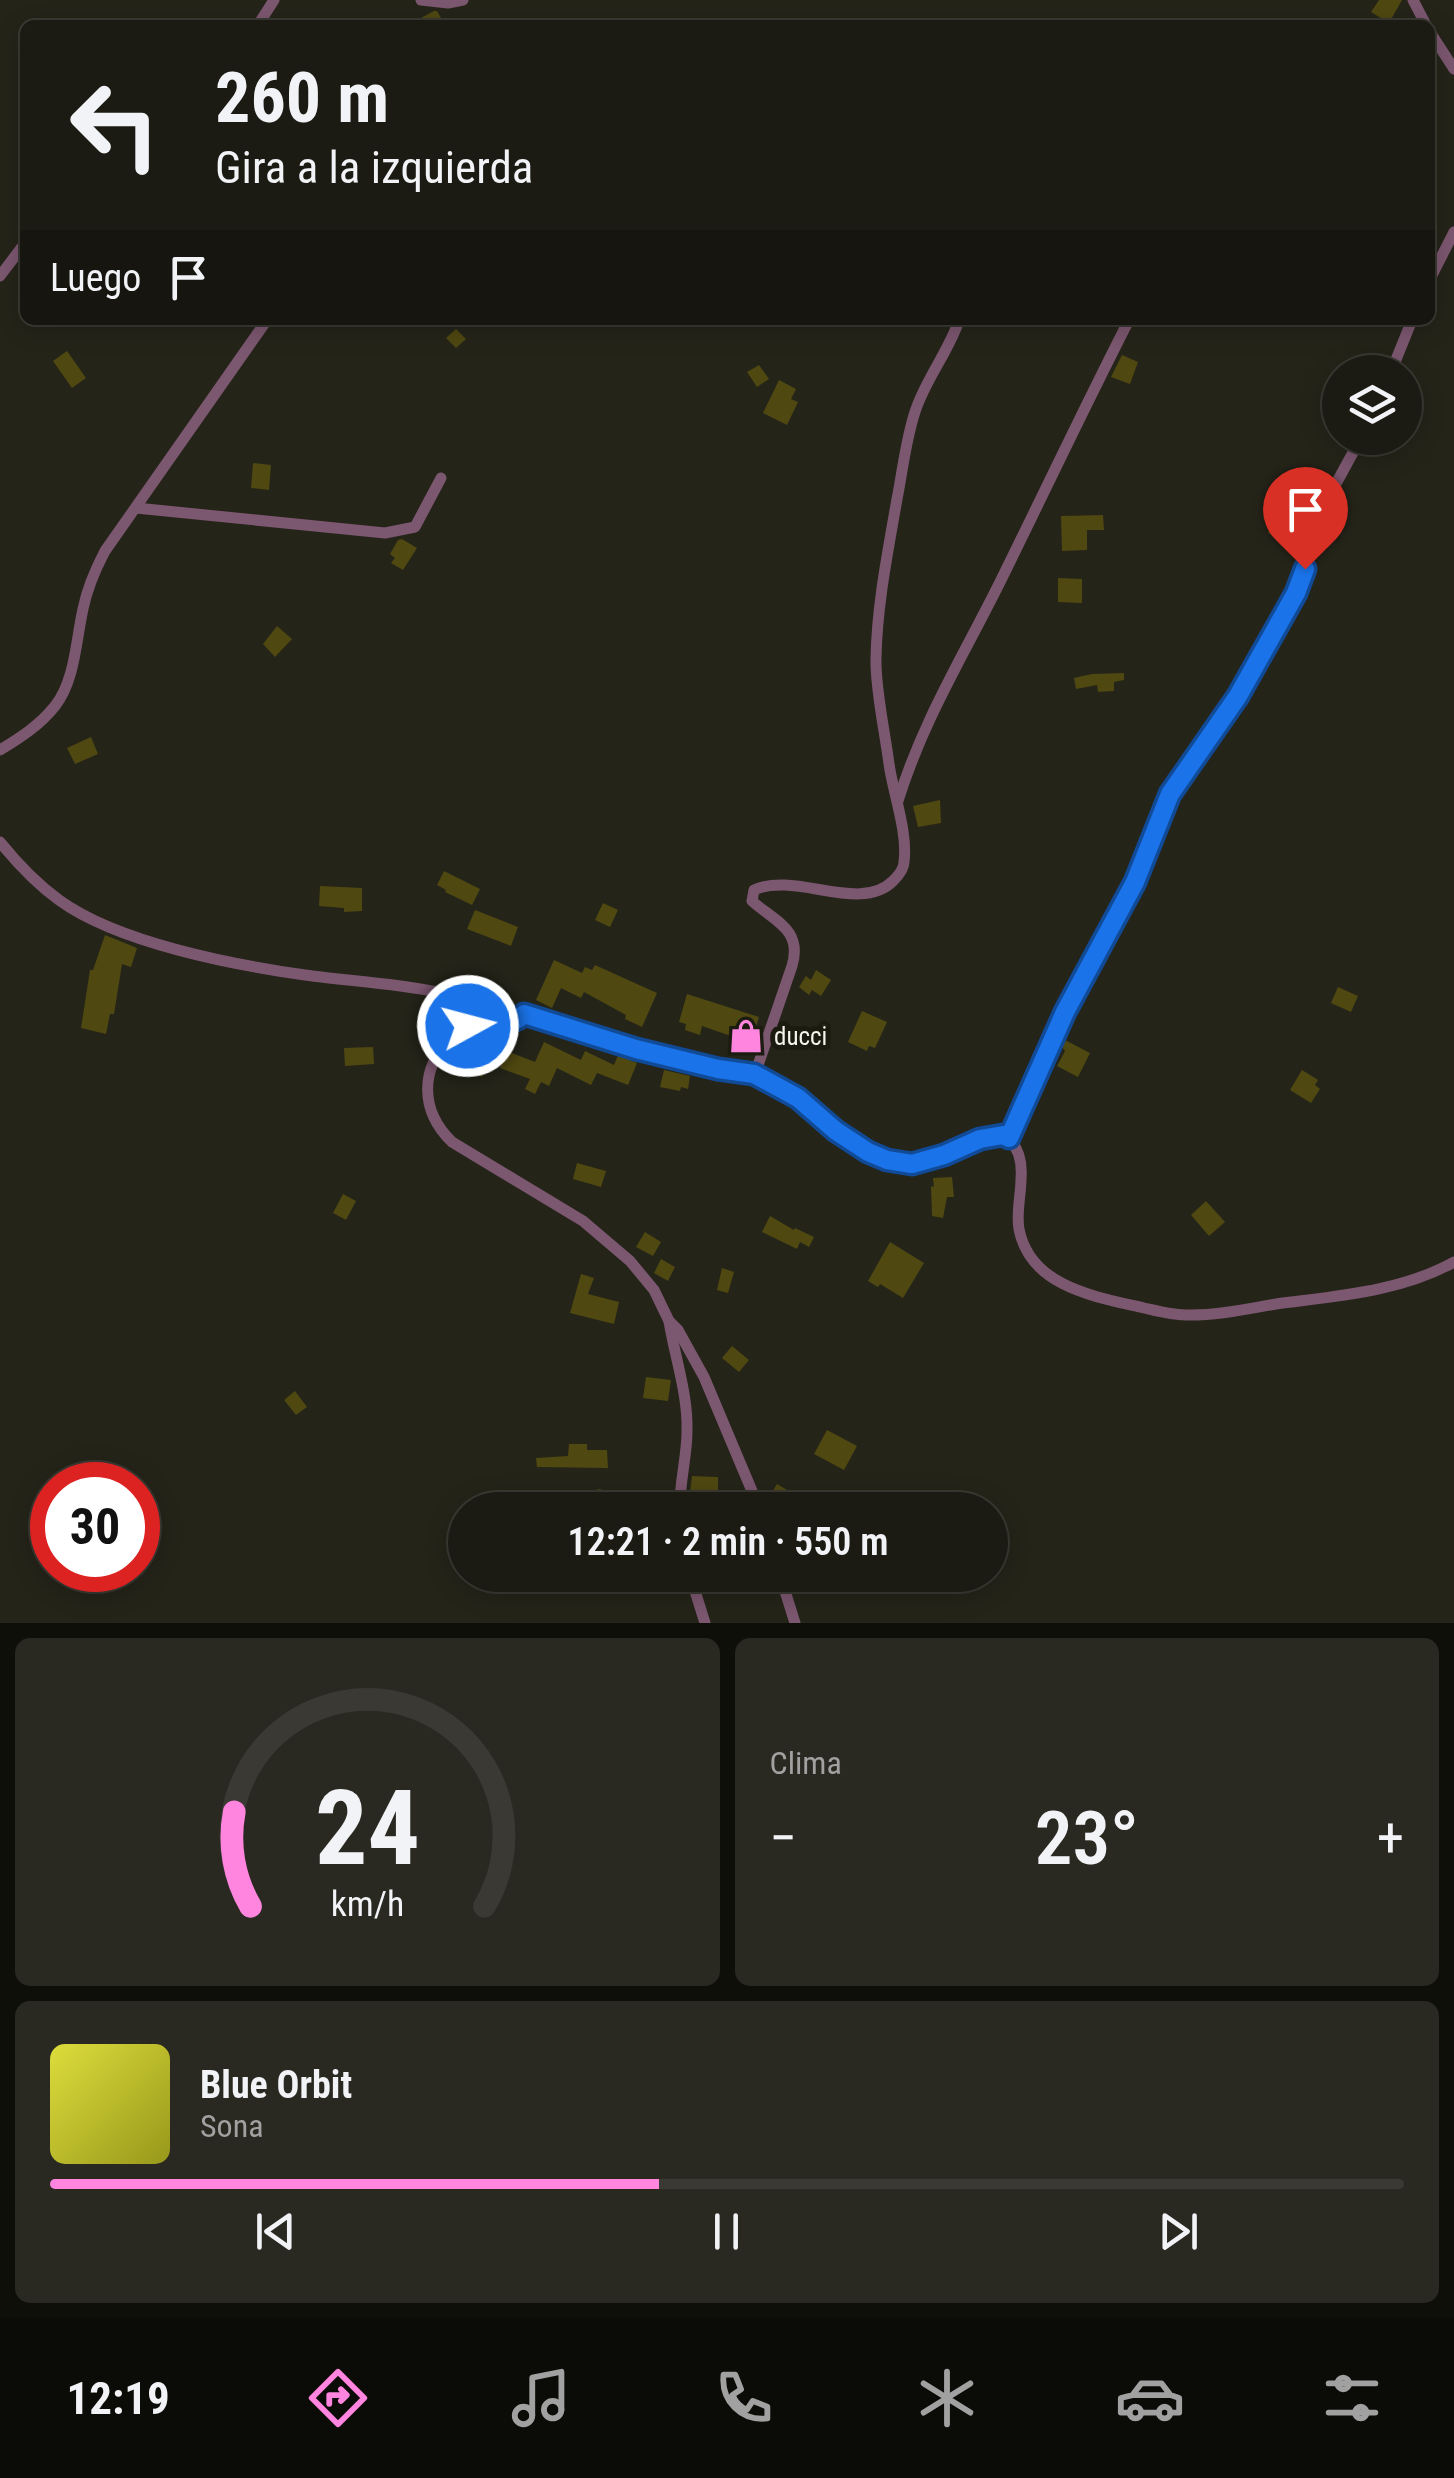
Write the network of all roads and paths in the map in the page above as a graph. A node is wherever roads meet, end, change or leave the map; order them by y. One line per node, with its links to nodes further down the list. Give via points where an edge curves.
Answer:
1 (421, 0): 2 (street)
2 (463, 0)
3 (1435, 39): 4 (street)
4 (1454, 69)
5 (1454, 232): 7 (street)
6 (20, 250): 8 (street)
7 (1435, 270)
8 (0, 276)
9 (264, 325): 16 (street)
10 (958, 325): 18 (street, via 916,410 885,574 876,660)
11 (1127, 325): 18 (street, via 944,688)
12 (1410, 325): 13 (street)
13 (1398, 355)
14 (1352, 455): 22 (street, via 1315,528 1296,593 1238,696 1170,794 1135,882 1065,1012)
15 (441, 478): 16 (street, via 415,527 384,534)
16 (136, 508): 17 (street, via 95,569 61,697)
17 (0, 750)
18 (896, 805): 21 (street, via 904,864 881,890 867,895 782,884 752,894 754,904 786,928 794,951)
19 (0, 842): 20 (street, via 60,901 124,932 245,965 437,992)
20 (524, 1014): 21 (street, via 636,1049); 24 (street, via 510,1023 478,1022 442,1048 429,1068 433,1115 452,1142 605,1238 654,1290)
21 (754, 1074): 22 (street, via 887,1160 912,1164 980,1139)
22 (1009, 1138): 23 (street, via 1022,1172 1018,1227 1028,1252 1065,1286 1107,1299 1183,1315 1222,1312 1379,1289)
23 (1454, 1262)
24 (669, 1321): 25 (street, via 686,1402); 26 (street, via 704,1377)
25 (681, 1492)
26 (752, 1492)
27 (695, 1592): 29 (street)
28 (785, 1592): 30 (street)
29 (705, 1623)
30 (795, 1623)

